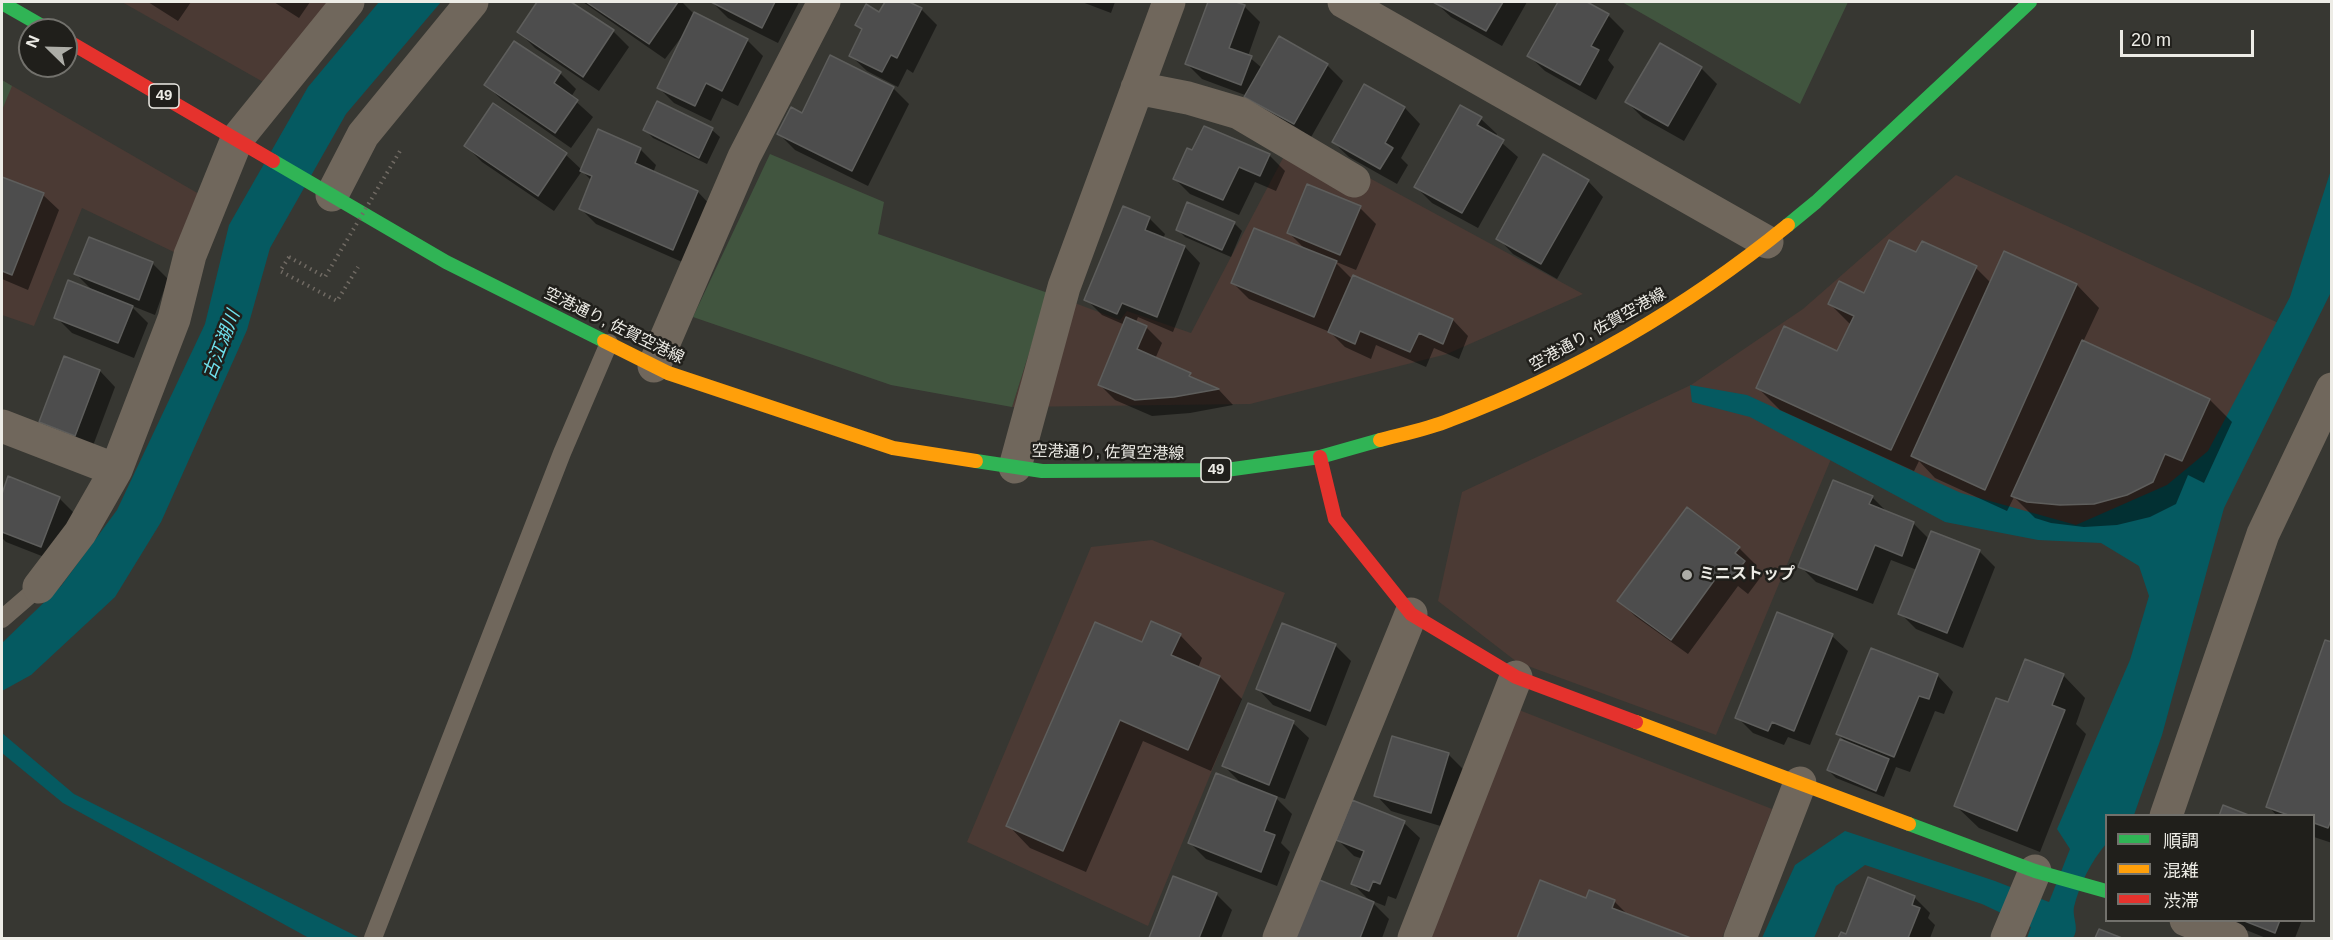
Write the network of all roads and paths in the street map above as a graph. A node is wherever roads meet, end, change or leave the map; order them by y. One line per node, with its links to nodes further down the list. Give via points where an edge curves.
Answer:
1 (348, 2): 11 (street)
2 (472, 2): 14 (street, via 363,135)
3 (824, 2): 18 (street, via 744,157)
4 (1169, 2): 10 (street)
5 (1344, 2): 15 (street)
6 (2030, 2): 15 (main road, 空港通り, 佐賀空港線 / 49, via 1816,202)
7 (2, 3): 8 (main road)
8 (28, 18)
9 (78, 47): 11 (main road, 空港通り, 佐賀空港線 / 49)
10 (1137, 88): 13 (street, via 1239,113); 22 (street, via 1064,288)
11 (249, 146): 14 (main road, 空港通り, 佐賀空港線 / 49); 23 (street, via 190,255 174,319)
12 (400, 151): 16 (path, bridge, via 325,277 289,257 280,270 337,301)
13 (1354, 180)
14 (324, 190): 17 (main road, 空港通り, 佐賀空港線 / 49, via 446,262)
15 (1767, 242): 21 (main road, 空港通り, 佐賀空港線 / 49, via 1678,305 1565,370 1449,421)
16 (358, 267)
17 (609, 343): 18 (main road, 空港通り, 佐賀空港線 / 49); 33 (lane, via 566,443)
18 (654, 366): 22 (main road, 空港通り, 佐賀空港線 / 49, via 893,448)
19 (2331, 389): 29 (street, via 2263,534)
20 (2, 426): 23 (street)
21 (1320, 457): 22 (main road, 空港通り, 佐賀空港線 / 49, via 1226,470 1042,471); 25 (main road, via 1335,519)
22 (1015, 467)
23 (116, 470): 24 (street, via 80,532)
24 (39, 587): 26 (lane)
25 (1411, 614): 27 (main road); 36 (street)
26 (2, 619)
27 (1516, 677): 28 (main road); 37 (street)
28 (1800, 783): 30 (main road); 38 (street)
29 (2167, 814)
30 (2038, 878): 31 (main road); 34 (street)
31 (2105, 891)
32 (2188, 922): 35 (street)
33 (375, 933)
34 (2008, 935)
35 (2224, 937)
36 (1279, 939)
37 (1414, 939)
38 (1740, 939)

